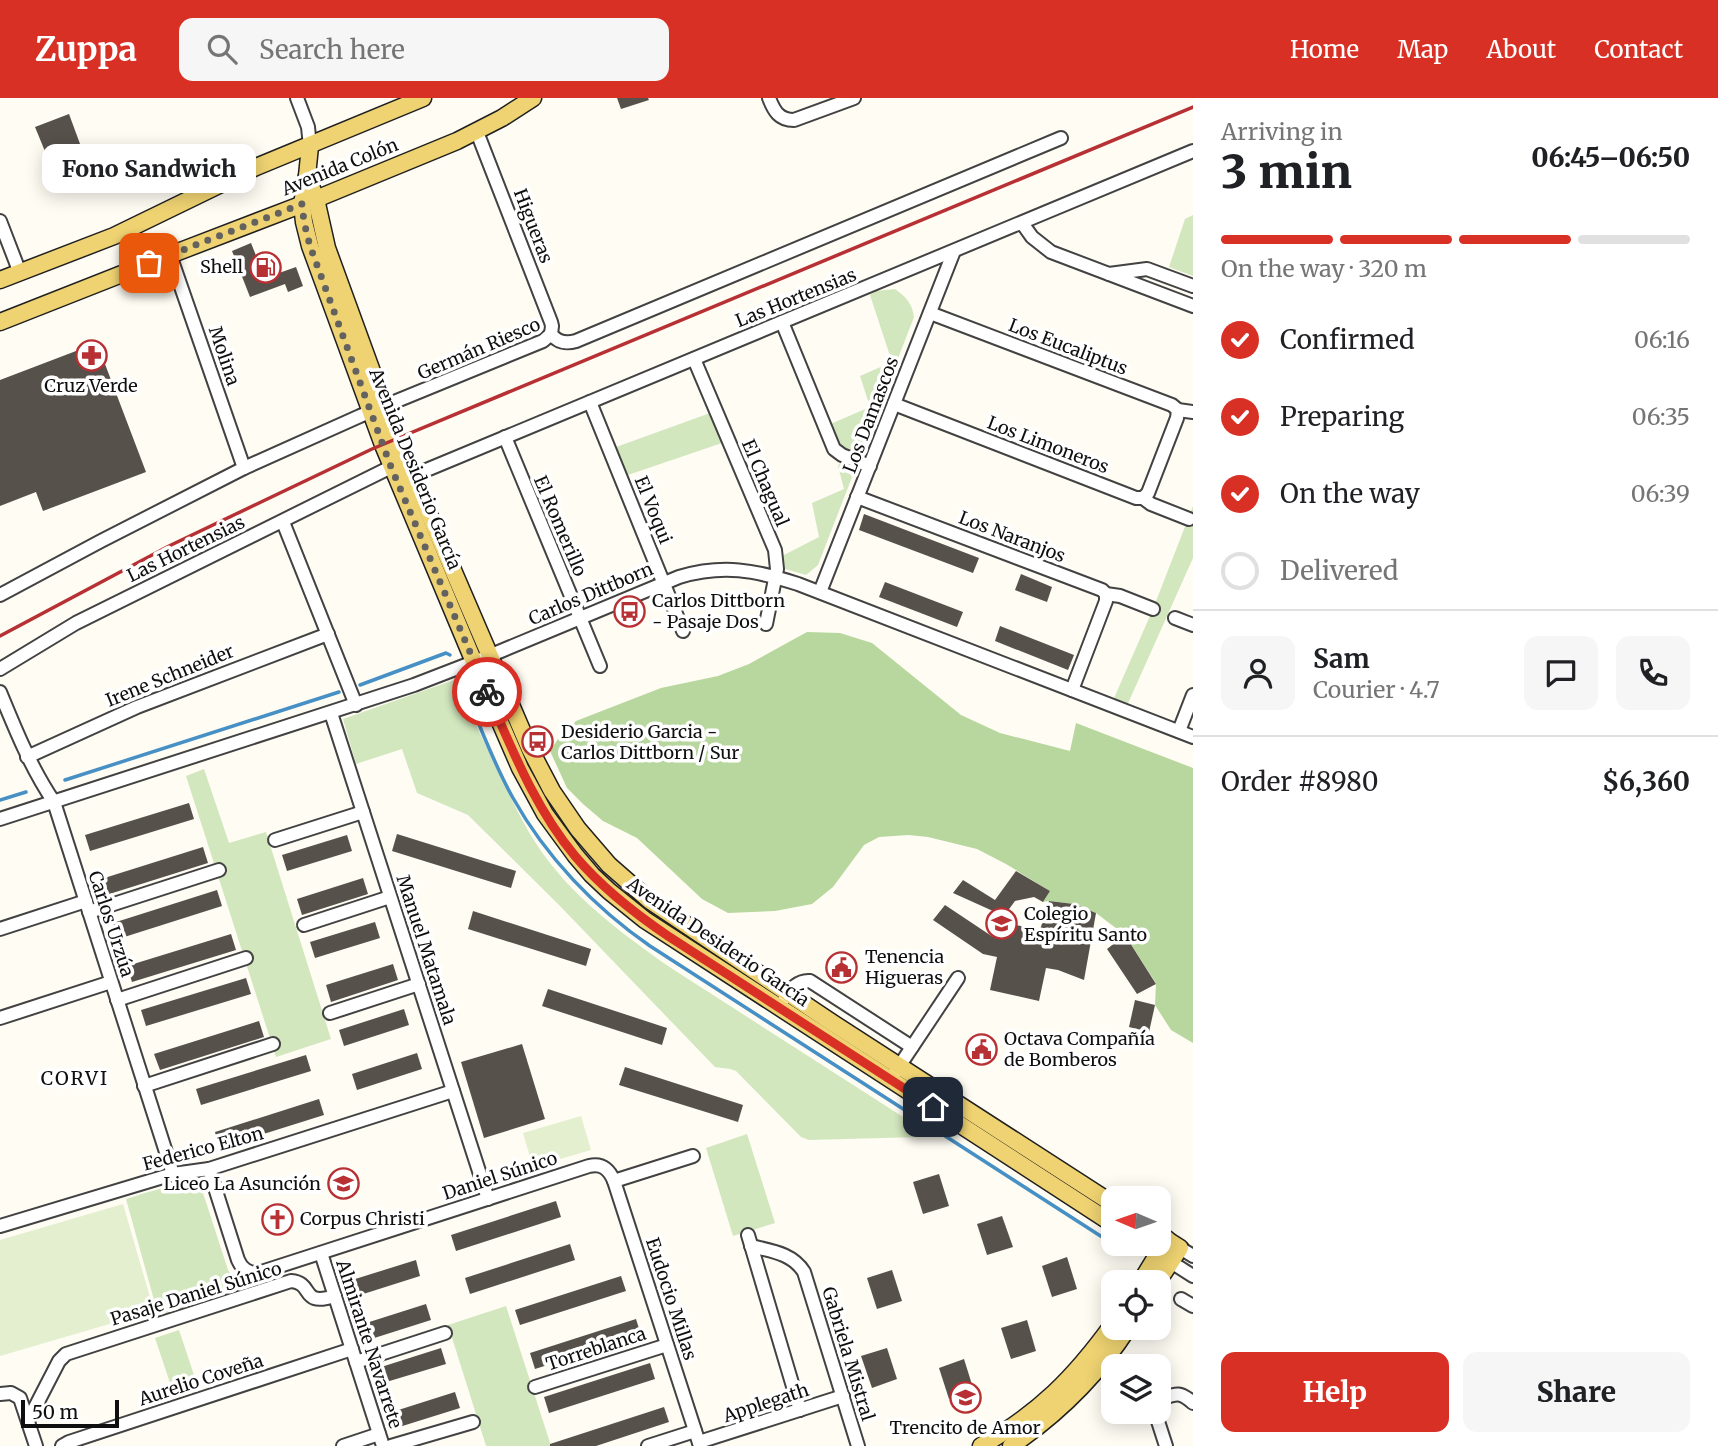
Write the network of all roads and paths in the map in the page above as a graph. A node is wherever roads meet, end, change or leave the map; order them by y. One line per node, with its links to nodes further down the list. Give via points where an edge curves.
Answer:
1 (297, 98): 8 (street)
2 (423, 98): 8 (main road, Avenida Colón)
3 (533, 98): 6 (main road, Avenida Colón)
4 (769, 98): 5 (street, via 776,113 794,120)
5 (854, 98)
6 (477, 132): 10 (main road, Avenida Colón); 23 (street, Higueras, via 551,321)
7 (1060, 138): 23 (street, Germán Riesco, via 576,341 561,342)
8 (310, 146): 10 (main road, Avenida Desiderio García); 15 (main road, Avenida Colón, via 105,240)
9 (1193, 151): 12 (street, Las Hortensias)
10 (309, 202): 14 (main road, Avenida Colón); 27 (main road, Avenida Desiderio García, via 307,234 340,306)
11 (0, 220): 15 (street)
12 (1022, 223): 13 (street, Las Hortensias); 16 (street, via 1044,248)
13 (954, 251): 20 (street, Los Damascos); 22 (street, Las Hortensias)
14 (170, 255): 21 (main road, Avenida Colón); 33 (street, Molina)
15 (20, 272): 17 (main road, Avenida Colón)
16 (1108, 274): 18 (street, via 1147,269); 19 (street)
17 (0, 280)
18 (1193, 286)
19 (1193, 306)
20 (930, 313): 26 (street, Los Damascos); 28 (street, Los Eucaliptus)
21 (0, 323)
22 (782, 323): 24 (street, Las Hortensias); 31 (street, via 833,446 842,455)
23 (551, 334): 27 (street, Germán Riesco)
24 (694, 359): 25 (street, Las Hortensias); 39 (street, El Chagual, via 775,550)
25 (590, 402): 30 (street, Las Hortensias); 40 (street, El Voqui)
26 (894, 404): 31 (street, Los Damascos); 36 (street, Los Limoneros)
27 (377, 409): 32 (main road, Avenida Desiderio García); 33 (street, Germán Riesco); 34 (main road, Avenida Desiderio García)
28 (1178, 410): 29 (street, Los Eucaliptus); 36 (street)
29 (1193, 412)
30 (505, 437): 34 (street, Las Hortensias); 45 (street, El Romerillo)
31 (870, 466): 35 (street, Los Damascos)
32 (391, 467): 38 (street, Las Hortensias); 51 (main road, Avenida Desiderio García)
33 (244, 468): 43 (street, Germán Riesco)
34 (412, 476): 51 (main road, Avenida Desiderio García)
35 (858, 497): 41 (street, Los Damascos); 42 (street, Los Naranjos)
36 (1143, 498): 37 (street, Los Limoneros)
37 (1189, 519)
38 (283, 522): 50 (street); 53 (street, Las Hortensias, via 76,623)
39 (776, 576): 40 (street, Carlos Dittborn, via 720,569); 41 (street, Carlos Dittborn); 47 (street, El Chagual)
40 (663, 582): 45 (street, Carlos Dittborn); 49 (street, El Voqui)
41 (820, 592): 54 (street, Carlos Dittborn)
42 (1106, 594): 44 (street, Los Naranjos); 54 (street)
43 (0, 596)
44 (1153, 609)
45 (580, 618): 51 (street, Carlos Dittborn); 52 (street, El Romerillo)
46 (1175, 618): 48 (street)
47 (766, 624)
48 (1193, 625)
49 (683, 631)
50 (328, 634): 57 (street); 61 (street, Irene Schneider, via 137,707)
51 (481, 659): 57 (street, Carlos Dittborn); 63 (main road, Avenida Desiderio García); 65 (main road, Avenida Desiderio García, via 520,768)
52 (600, 666)
53 (0, 669)
54 (1072, 690): 59 (street, Carlos Dittborn)
55 (0, 692): 61 (street, Carlos Urzúa)
56 (1193, 695): 59 (street)
57 (356, 705): 58 (street, Carlos Dittborn)
58 (331, 713): 62 (street, Carlos Dittborn); 64 (street, Manuel Matamala)
59 (1179, 731): 60 (street, Carlos Dittborn)
60 (1193, 737)
61 (27, 757): 62 (street, Carlos Urzúa)
62 (54, 802): 66 (street, Carlos Dittborn); 70 (street, Carlos Urzúa)
63 (560, 804): 65 (main road); 74 (main road, Avenida Desiderio García, via 593,848 628,883)
64 (363, 812): 67 (street); 69 (street, Manuel Matamala)
65 (545, 814): 74 (main road, Avenida Desiderio García, via 609,891 645,920)
66 (0, 819)
67 (275, 840)
68 (219, 870): 70 (street)
69 (390, 897): 71 (street); 77 (street, Manuel Matamala)
70 (87, 907): 72 (street); 76 (street, Carlos Urzúa)
71 (304, 925)
72 (0, 929)
73 (246, 958): 78 (street)
74 (742, 973): 79 (main road, Avenida Desiderio García)
75 (958, 978): 83 (street)
76 (111, 982): 78 (street, Carlos Urzúa); 81 (street)
77 (419, 985): 80 (street); 86 (street, Manuel Matamala)
78 (117, 1000): 85 (street, Carlos Urzúa)
79 (784, 1000): 83 (street, via 798,983 810,981); 84 (main road, Avenida Desiderio García)
80 (330, 1013)
81 (0, 1018)
82 (274, 1044): 85 (street)
83 (912, 1047): 84 (street)
84 (895, 1073): 87 (main road, Avenida Desiderio García)
85 (144, 1086): 91 (street, Carlos Urzúa)
86 (453, 1091): 90 (street, Federico Elton); 94 (street, Manuel Matamala)
87 (956, 1112): 93 (main road, Avenida Desiderio García); 95 (main road, Avenida Desiderio García)
88 (693, 1156): 92 (street)
89 (604, 1166): 92 (street, Eudocio Millas); 94 (street, Daniel Súnico, via 589,1166)
90 (209, 1169): 91 (street, Federico Elton); 98 (street, Daniel Súnico, via 240,1265 253,1273 264,1272)
91 (173, 1174): 96 (street, Federico Elton)
92 (614, 1181): 106 (street, Eudocio Millas)
93 (1101, 1197)
94 (488, 1199): 98 (street, Daniel Súnico)
95 (1101, 1215)
96 (0, 1226)
97 (1171, 1252): 101 (street)
98 (321, 1253): 102 (street, Almirante Navarrete)
99 (1161, 1256): 100 (main road)
100 (1150, 1270)
101 (1193, 1276)
102 (335, 1296): 107 (street, Almirante Navarrete); 116 (street, Pasaje Daniel Súnico, via 317,1300 291,1281 82,1348 63,1356)
103 (1181, 1299): 104 (street)
104 (1193, 1306)
105 (445, 1333): 107 (street, Aurelio Coveña)
106 (667, 1345): 110 (street, Torreblanca); 120 (street, Eudocio Millas)
107 (354, 1355): 119 (street, Almirante Navarrete); 122 (street, Aurelio Coveña)
108 (1101, 1361): 127 (main road, via 1068,1380 1036,1410)
109 (1101, 1365): 128 (main road, via 1066,1404)
110 (535, 1387)
111 (0, 1394): 116 (street, via 20,1398)
112 (843, 1396): 115 (street, Applegath); 115 (street, Gabriela Mistral, via 804,1272 788,1256 749,1241); 126 (street, Gabriela Mistral)
113 (1171, 1396): 114 (street, via 1180,1393)
114 (1193, 1403)
115 (800, 1410): 120 (street, Applegath)
116 (28, 1422): 121 (street)
117 (473, 1422): 124 (street)
118 (1159, 1424): 129 (street)
119 (381, 1440): 123 (street)
120 (698, 1440): 125 (street, Applegath)
121 (36, 1446)
122 (62, 1446)
123 (343, 1446)
124 (391, 1446)
125 (648, 1446)
126 (858, 1446)
127 (981, 1446)
128 (1011, 1446)
129 (1166, 1446)

